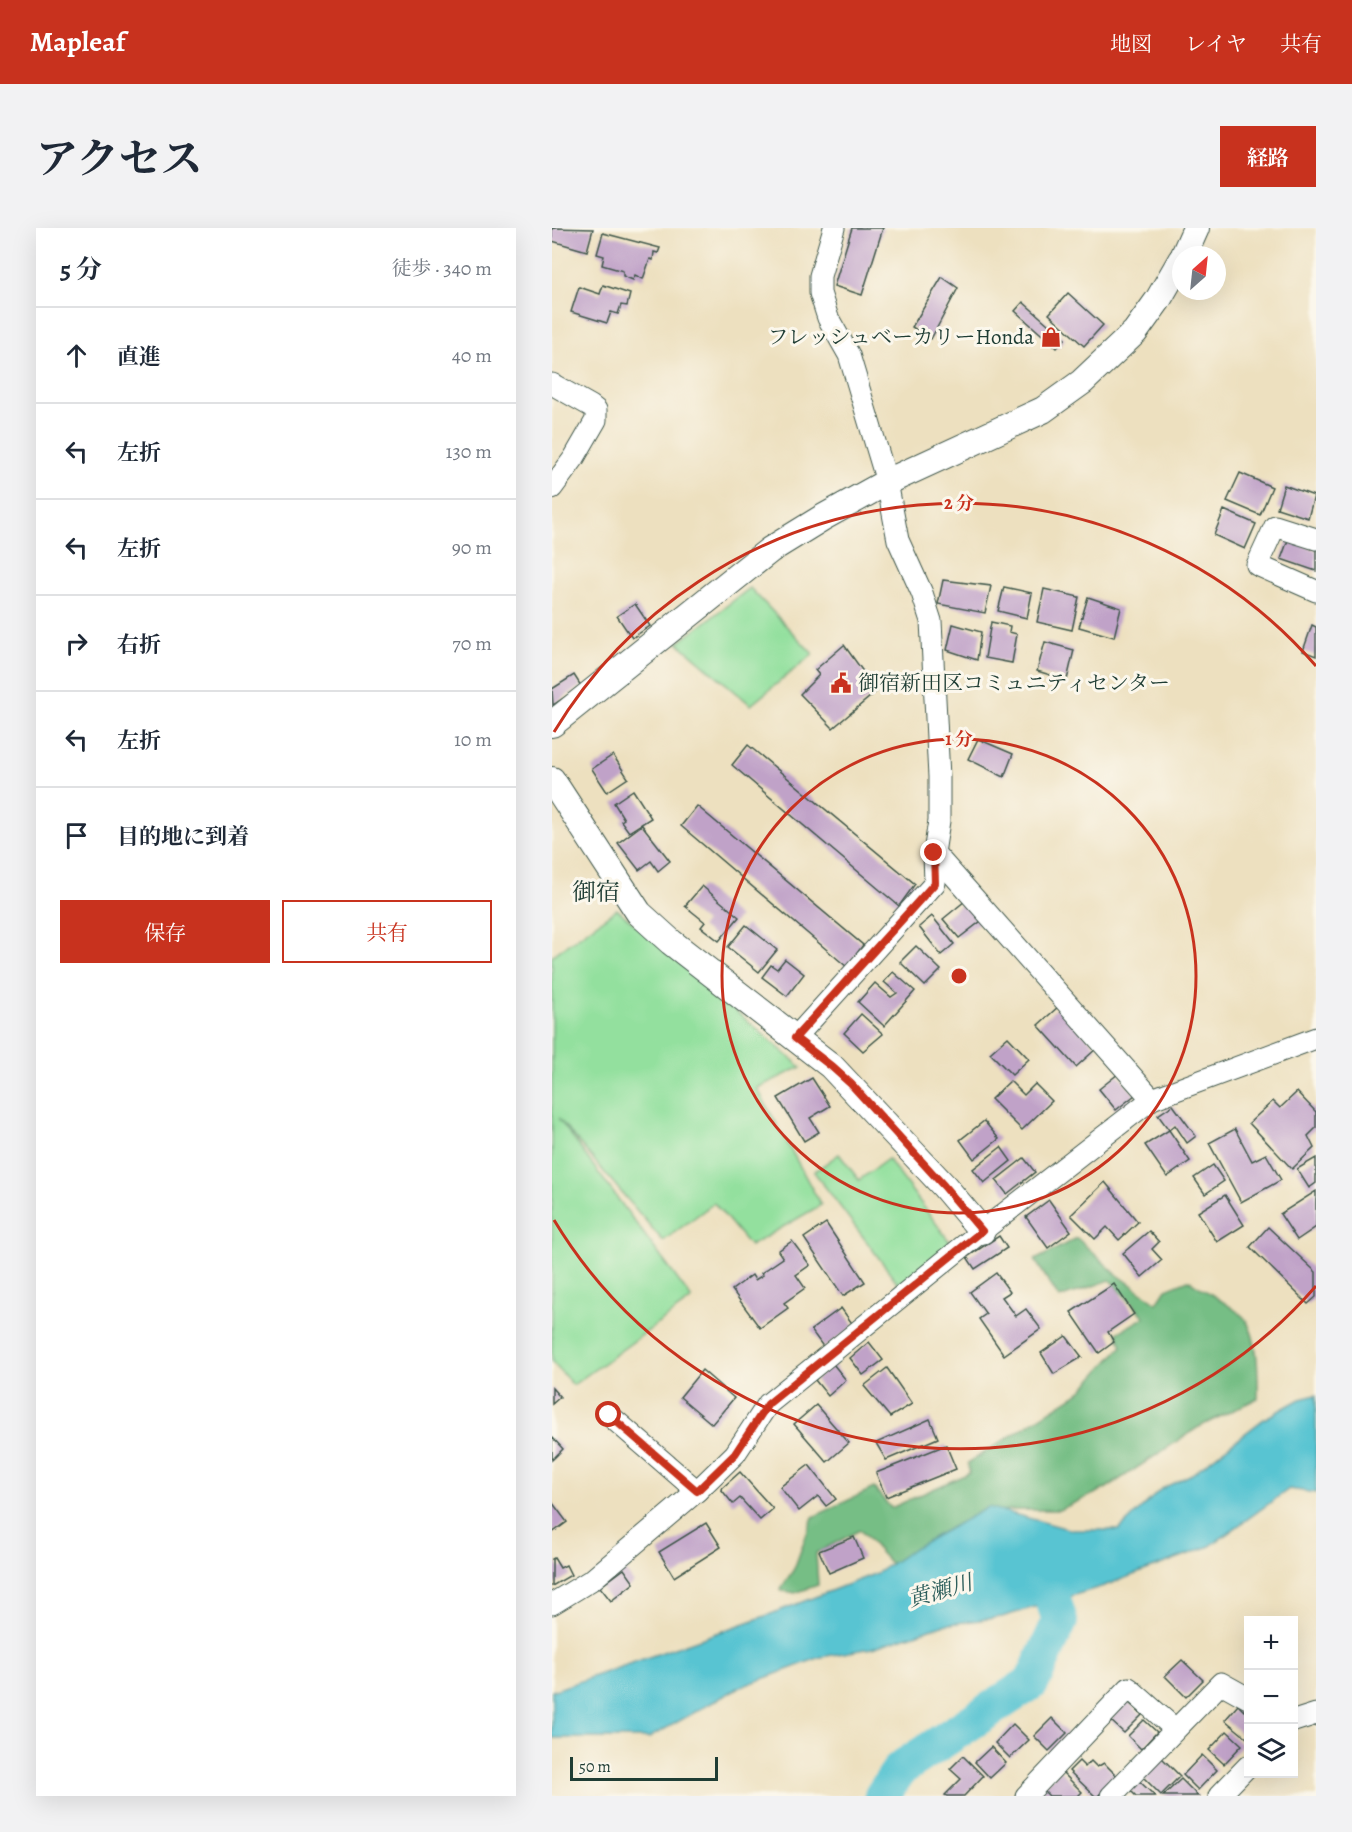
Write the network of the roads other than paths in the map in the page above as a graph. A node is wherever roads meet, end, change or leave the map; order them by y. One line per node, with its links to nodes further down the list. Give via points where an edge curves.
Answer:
1 (834, 228): 6 (street, via 820,276 820,293 828,318 849,355)
2 (1196, 228): 3 (street)
3 (1188, 246)
4 (1172, 276): 6 (street, via 1135,332 1082,382 1043,410)
5 (552, 384): 7 (street, via 596,410 596,420)
6 (887, 482): 10 (street, via 771,550); 12 (street, via 898,540 931,621 939,777)
7 (552, 488)
8 (1316, 539): 9 (street, via 1275,526 1257,565)
9 (1316, 591)
10 (552, 724)
11 (552, 780): 13 (street, via 639,913)
12 (934, 853): 13 (street, via 935,883); 15 (street)
13 (795, 1038): 16 (street, via 851,1084)
14 (1316, 1038): 15 (street)
15 (1152, 1099): 16 (street)
16 (982, 1231): 18 (street, via 768,1404 735,1454)
17 (609, 1415): 18 (street)
18 (697, 1491): 19 (street, via 593,1579)
19 (552, 1604)
20 (1244, 1696): 23 (street, via 1221,1683)
21 (1316, 1714): 22 (street)
22 (1298, 1719)
23 (1175, 1729): 25 (street, via 1129,1688); 26 (street)
24 (1244, 1770): 27 (street)
25 (1026, 1796)
26 (1111, 1796)
27 (1219, 1796)

